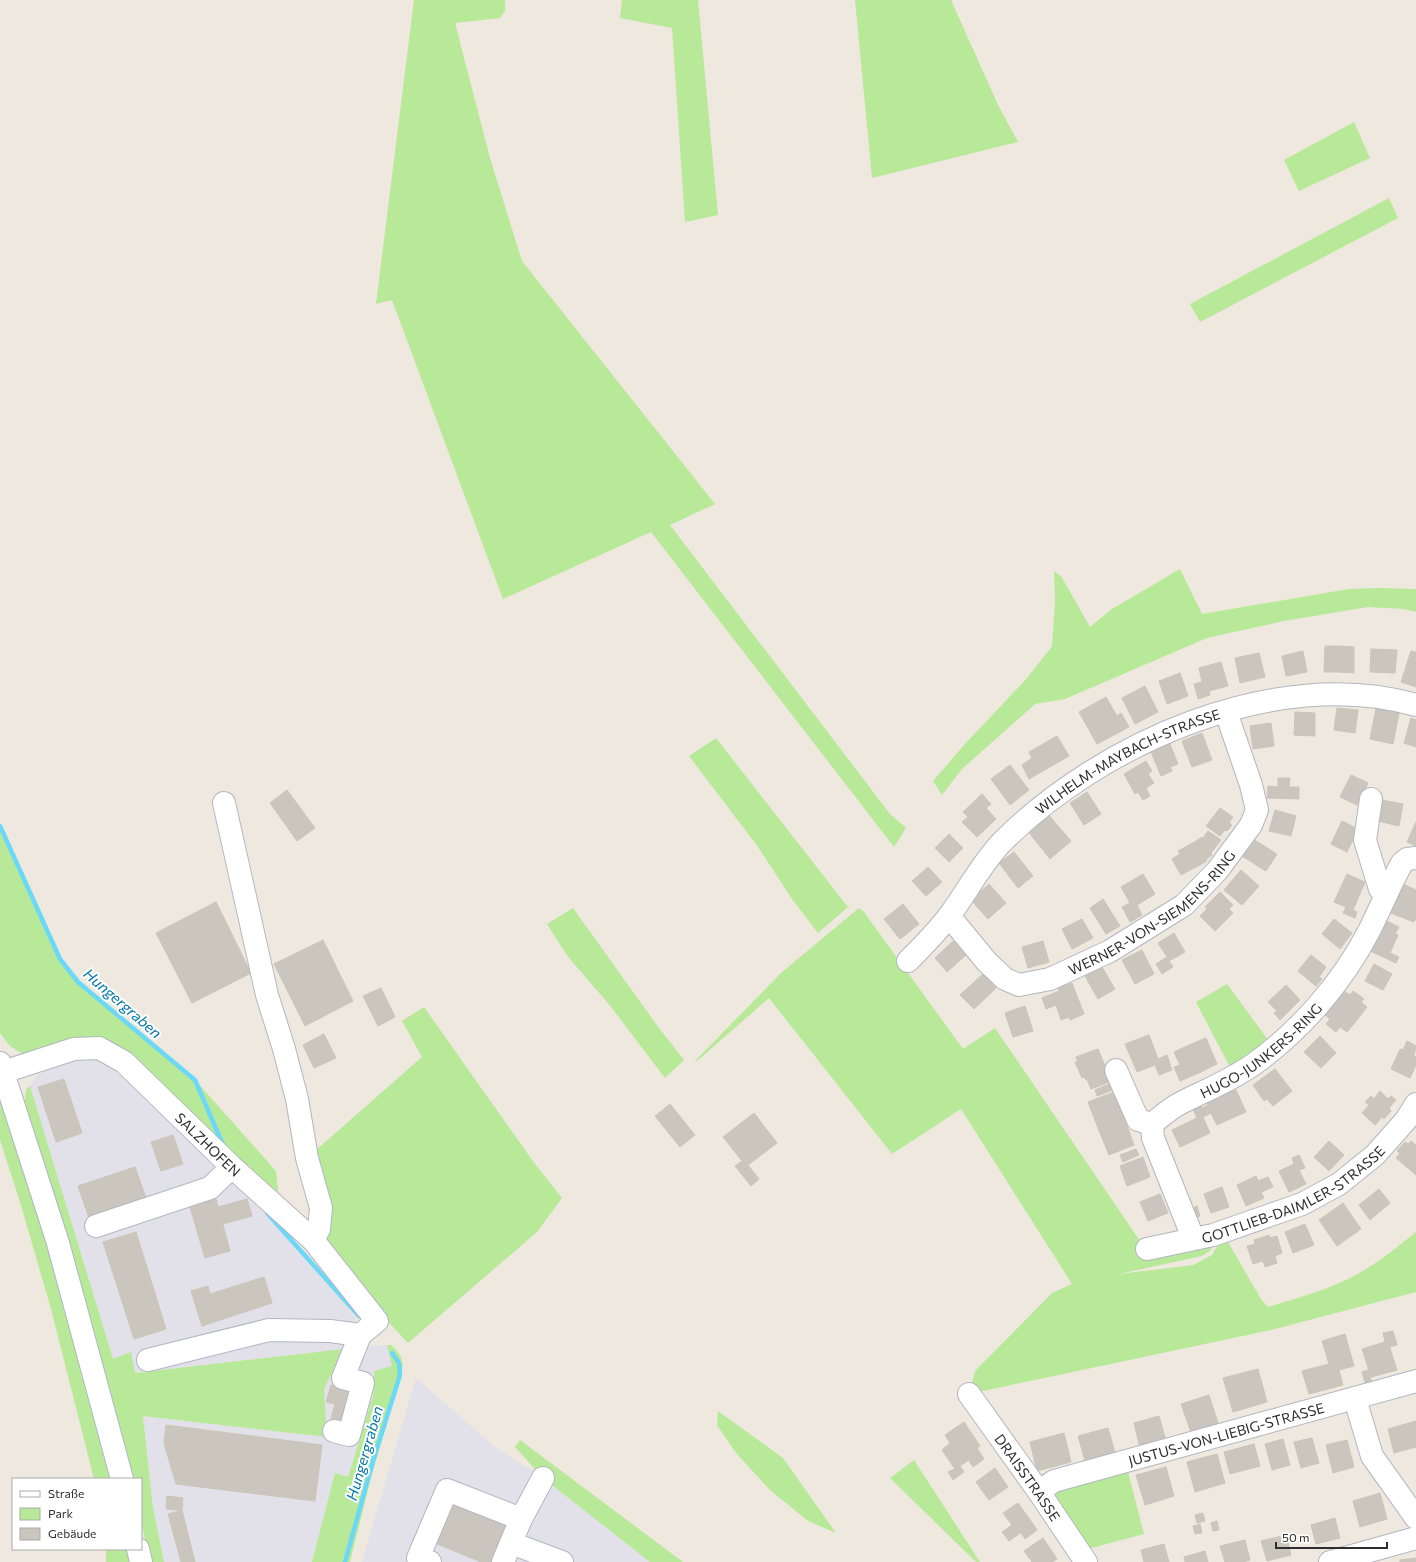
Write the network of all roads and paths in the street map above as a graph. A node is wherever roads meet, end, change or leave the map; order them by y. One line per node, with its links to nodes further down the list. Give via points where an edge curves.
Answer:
1 (1416, 705): 2 (street, WILHELM-MAYBACH-STRASSE, via 1395,699 1337,694 1282,698)
2 (1226, 712): 7 (street, WILHELM-MAYBACH-STRASSE, via 1186,723 1139,745 1102,765 1024,821 982,866); 7 (street, WERNER-VON-SIEMENS-RING, via 1257,810 1251,825 1225,860 1184,905 1110,951 1050,979 1019,985 1005,979 987,962)
3 (1371, 799): 6 (street, via 1365,840 1380,889)
4 (224, 803): 16 (street, via 267,995 296,1092 307,1158 321,1208 319,1229)
5 (1416, 858): 6 (street, HUGO-JUNKERS-RING, via 1407,859 1402,863)
6 (1387, 893): 12 (street, HUGO-JUNKERS-RING, via 1344,972 1317,1008 1254,1064 1228,1081 1178,1105)
7 (948, 916): 8 (street, WILHELM-MAYBACH-STRASSE)
8 (908, 961)
9 (2, 1068): 13 (street, SALZHOFEN, via 74,1049 98,1048 124,1062 134,1078); 24 (street, via 58,1243)
10 (1116, 1070): 12 (street, via 1138,1120)
11 (1416, 1104): 15 (street, GOTTLIEB-DAIMLER-STRASSE, via 1406,1120 1375,1155 1339,1184 1302,1204 1213,1235)
12 (1152, 1124): 15 (street, via 1153,1138)
13 (232, 1167): 14 (street, via 210,1188); 16 (street, SALZHOFEN)
14 (96, 1226)
15 (1193, 1238): 17 (street, GOTTLIEB-DAIMLER-STRASSE)
16 (313, 1240): 18 (street, SALZHOFEN, via 377,1322)
17 (1147, 1249)
18 (360, 1335): 19 (street, via 330,1331 268,1330); 23 (street, via 343,1378 363,1384 349,1435)
19 (148, 1360)
20 (1416, 1381): 22 (street, JUSTUS-VON-LIEBIG-STRASSE)
21 (969, 1394): 26 (street, DRAISSTRASSE)
22 (1355, 1398): 26 (street, JUSTUS-VON-LIEBIG-STRASSE, via 1054,1481); 27 (street, via 1372,1456)
23 (334, 1431)
24 (122, 1478)
25 (543, 1478): 28 (street)
26 (1039, 1492): 35 (street, DRAISSTRASSE)
27 (1416, 1518)
28 (521, 1519): 31 (street); 33 (street, via 447,1490 418,1558)
29 (1416, 1538): 36 (street)
30 (138, 1550): 32 (street)
31 (507, 1552): 34 (street)
32 (141, 1562)
33 (430, 1562)
34 (562, 1562)
35 (1086, 1562)
36 (1330, 1562)

